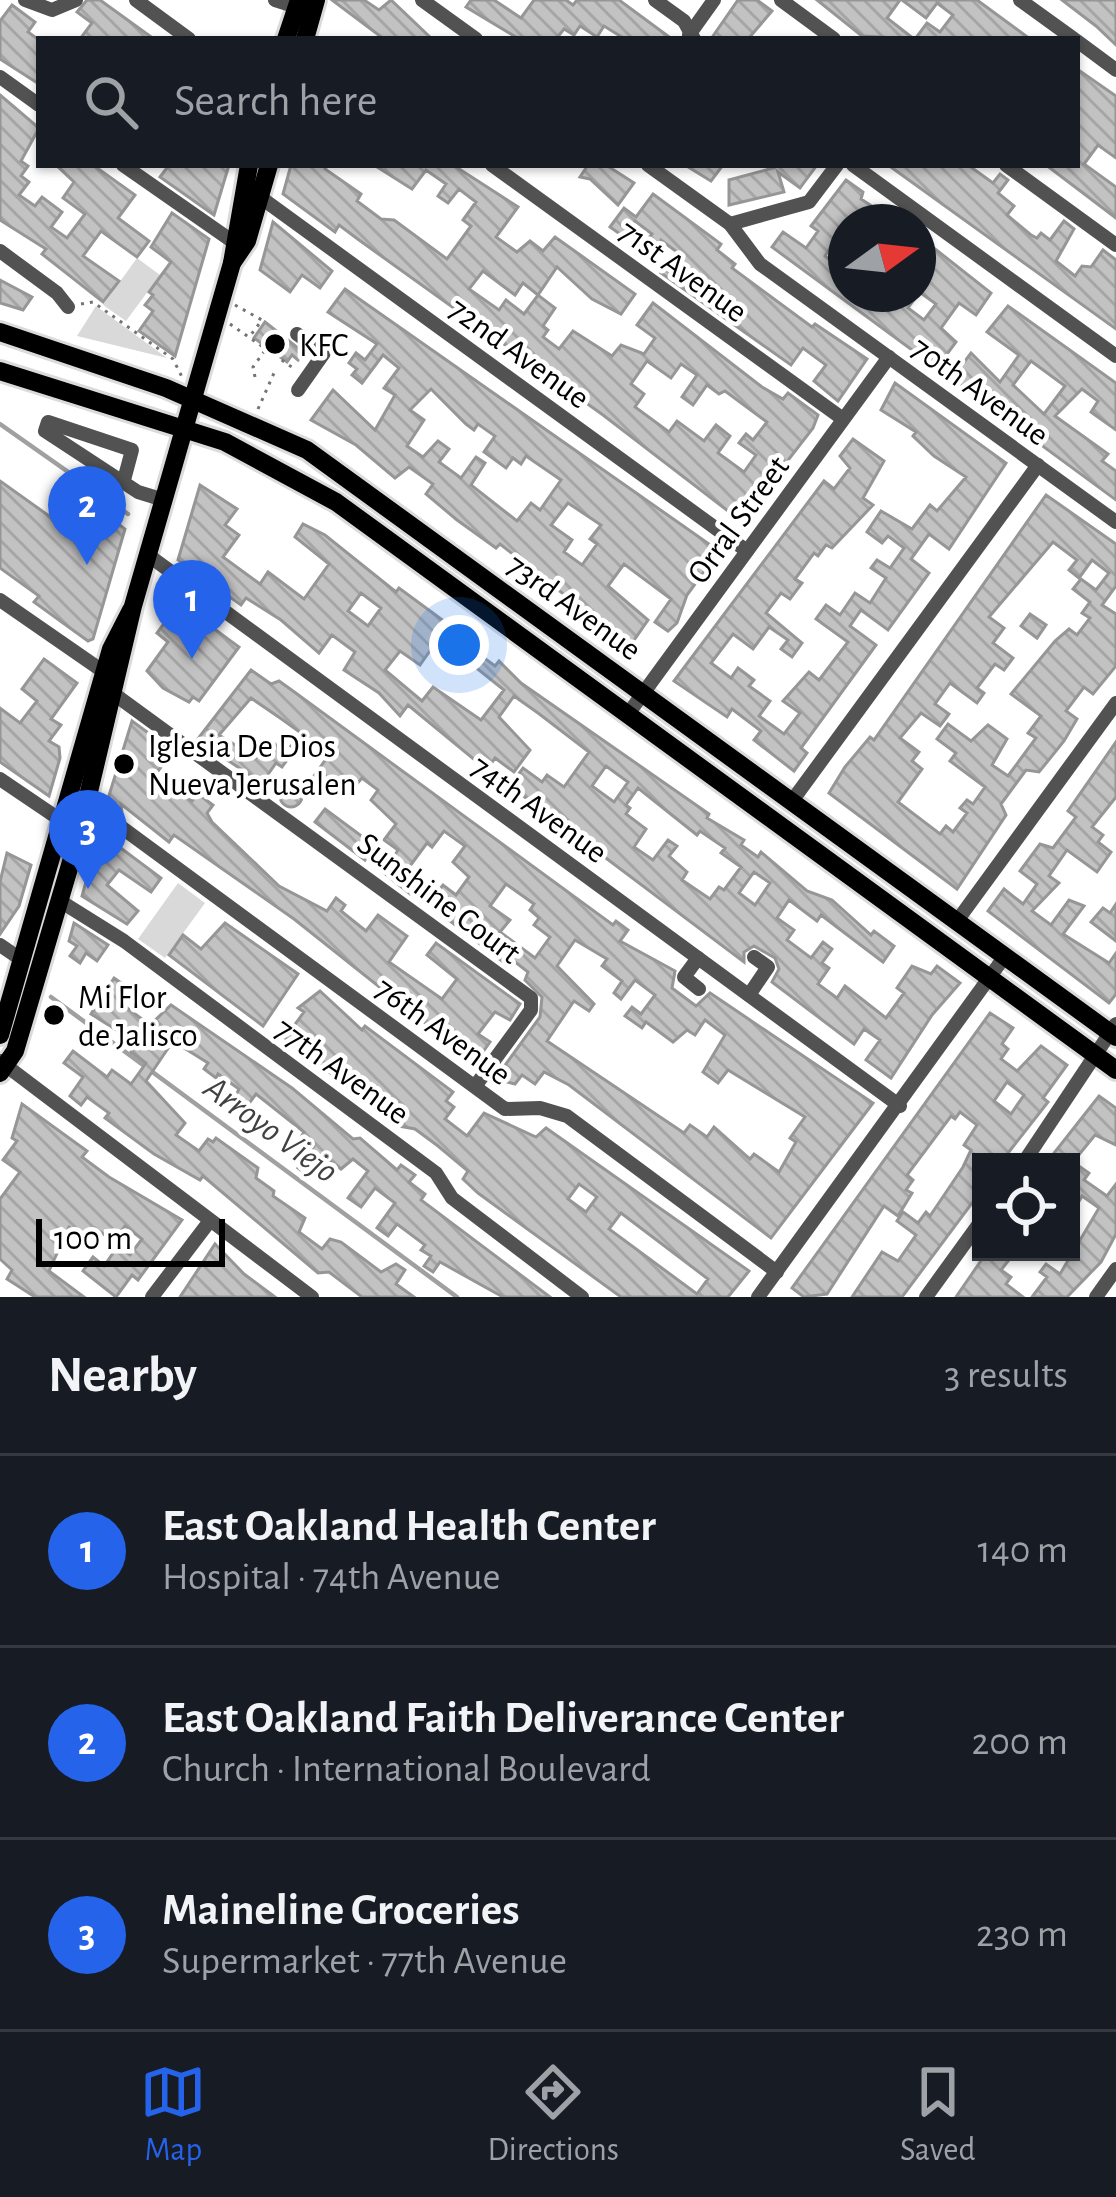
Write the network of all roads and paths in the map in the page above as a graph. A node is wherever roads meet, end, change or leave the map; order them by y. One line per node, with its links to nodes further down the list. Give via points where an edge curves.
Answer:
1 (25, 0): 2 (street, via 52,10)
2 (76, 0)
3 (136, 0): 11 (street)
4 (275, 0): 10 (street)
5 (422, 0): 14 (street)
6 (655, 0): 15 (street)
7 (714, 0): 16 (street)
8 (781, 0): 17 (street)
9 (1020, 0): 18 (street)
10 (304, 2): 12 (main road); 13 (main road)
11 (179, 36)
12 (287, 36)
13 (310, 36)
14 (472, 36)
15 (689, 36)
16 (691, 36)
17 (830, 36)
18 (1070, 36)
19 (1080, 44): 20 (street)
20 (1116, 70)
21 (0, 76): 22 (street)
22 (36, 103)
23 (127, 168): 33 (street)
24 (248, 168): 33 (main road)
25 (268, 168): 31 (main road)
26 (496, 168): 50 (street, 71st Avenue)
27 (652, 168): 32 (street, 70th Avenue)
28 (835, 168): 32 (street, via 809,202)
29 (857, 168): 43 (street)
30 (1010, 168): 34 (street)
31 (260, 197): 36 (main road); 57 (street, 72nd Avenue)
32 (730, 224): 44 (street, 70th Avenue, via 760,264)
33 (232, 241): 36 (main road)
34 (1116, 245)
35 (0, 251): 37 (street)
36 (232, 263): 38 (main road)
37 (68, 307): 49 (path, via 93,302 173,359)
38 (219, 307): 41 (path); 41 (path, via 262,320); 49 (main road)
39 (0, 332): 49 (main road, 73rd Avenue)
40 (297, 334): 48 (street, via 324,353)
41 (249, 337): 42 (path)
42 (266, 349): 47 (path); 48 (path)
43 (1116, 356)
44 (889, 357): 50 (street, Orral Street); 53 (street, 70th Avenue)
45 (0, 371): 52 (main road, 73rd Avenue)
46 (274, 373): 51 (path)
47 (255, 377)
48 (303, 384)
49 (193, 398): 51 (main road, 73rd Avenue); 52 (main road)
50 (843, 419): 57 (street, Orral Street)
51 (253, 422): 62 (main road, 73rd Avenue, via 338,470)
52 (184, 429): 55 (main road); 65 (main road, 73rd Avenue, via 252,453 355,514)
53 (1038, 465): 56 (street, 70th Avenue); 67 (street)
54 (124, 480): 54 (street, via 132,449 48,422 45,431); 55 (street)
55 (164, 500): 58 (main road)
56 (1116, 522)
57 (747, 550): 62 (street, Orral Street)
58 (148, 556): 60 (main road); 75 (street, 74th Avenue)
59 (0, 600): 61 (street)
60 (134, 606): 61 (main road); 63 (main road)
61 (104, 672): 69 (main road)
62 (643, 692): 65 (street, Orral Street); 67 (main road, 73rd Avenue)
63 (114, 694): 68 (main road); 85 (street, Sunshine Court, via 531,998 532,1010)
64 (1116, 704): 71 (street)
65 (628, 714): 77 (main road, 73rd Avenue)
66 (0, 779): 69 (street)
67 (792, 801): 71 (main road, 73rd Avenue)
68 (87, 802): 70 (main road); 85 (street, 76th Avenue)
69 (62, 821): 76 (main road)
70 (60, 901): 83 (main road, via 15,1051); 95 (street, 77th Avenue, via 436,1173 452,1198)
71 (957, 921): 73 (main road, 73rd Avenue)
72 (0, 945): 76 (street)
73 (1005, 956): 77 (street); 80 (main road, 73rd Avenue)
74 (754, 957): 79 (street, via 768,968)
75 (698, 958): 78 (street, via 684,977); 79 (street, 74th Avenue)
76 (22, 960): 81 (main road)
77 (989, 977): 82 (main road, 73rd Avenue); 86 (street)
78 (699, 989)
79 (749, 995): 86 (street, 74th Avenue)
80 (1114, 1032): 82 (street)
81 (0, 1038): 83 (main road)
82 (1097, 1056): 84 (main road, 73rd Avenue); 87 (street)
83 (1, 1066): 88 (street)
84 (1116, 1070)
85 (476, 1084): 91 (street, 76th Avenue, via 505,1109 567,1116)
86 (899, 1106): 91 (street)
87 (1030, 1153)
88 (209, 1222): 93 (street); 94 (street)
89 (972, 1233): 97 (street)
90 (1116, 1268): 92 (street)
91 (777, 1272): 96 (street)
92 (1105, 1292)
93 (152, 1297)
94 (312, 1297)
95 (581, 1297)
96 (758, 1297)
97 (926, 1297)

